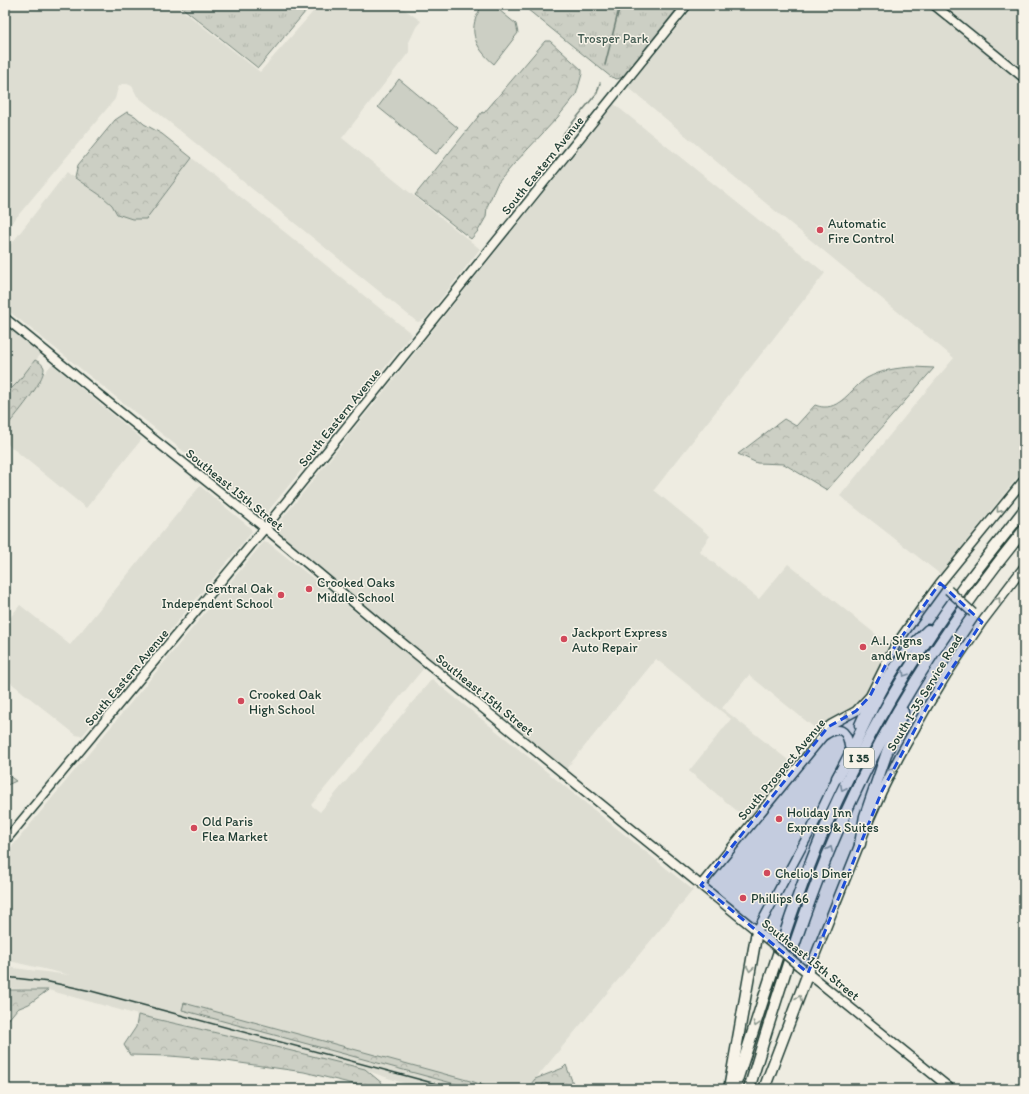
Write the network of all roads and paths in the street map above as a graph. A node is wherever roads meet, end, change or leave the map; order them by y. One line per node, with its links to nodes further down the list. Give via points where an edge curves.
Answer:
1 (687, 5): 7 (main road, South Eastern Avenue)
2 (934, 5): 3 (main road)
3 (1024, 78)
4 (5, 318): 7 (main road, Southeast 15th Street)
5 (1024, 480): 10 (main road, South Prospect Avenue, one-way to 10)
6 (1024, 510): 11 (highway, I 35)
7 (265, 528): 18 (main road, South Eastern Avenue); 20 (main road, Southeast 15th Street)
8 (1024, 530): 13 (highway, I 35, via 983,581)
9 (1024, 567): 12 (main road, South I-35 Service Road, one-way to 9)
10 (940, 583): 12 (main road, bridge); 14 (main road, South Prospect Avenue, one-way to 14, via 896,646)
11 (950, 606): 17 (highway, via 902,658 876,701); 24 (highway, I 35, one-way to 24, via 896,689 838,799 797,898)
12 (982, 622): 19 (main road, South I-35 Service Road, one-way to 12, via 899,757 931,700)
13 (914, 682): 19 (highway, via 865,816); 25 (highway, I 35, one-way to 13, via 820,872 857,788)
14 (870, 696): 15 (main road, South Prospect Avenue, one-way to 15, via 856,711 832,724); 16 (main road)
15 (824, 735): 16 (main road, via 833,730 840,730 848,737); 20 (main road, South Prospect Avenue)
16 (849, 746): 17 (main road)
17 (837, 778): 21 (main road)
18 (5, 841)
19 (860, 844): 22 (main road, South I-35 Service Road, one-way to 19)
20 (701, 885): 21 (main road, Southeast 15th Street)
21 (757, 931): 22 (main road, Southeast 15th Street, bridge); 23 (highway, one-way to 23)
22 (808, 973): 26 (highway, one-way to 22); 27 (main road, Southeast 15th Street)
23 (729, 1089)
24 (734, 1089)
25 (748, 1089)
26 (764, 1089)
27 (951, 1089)

